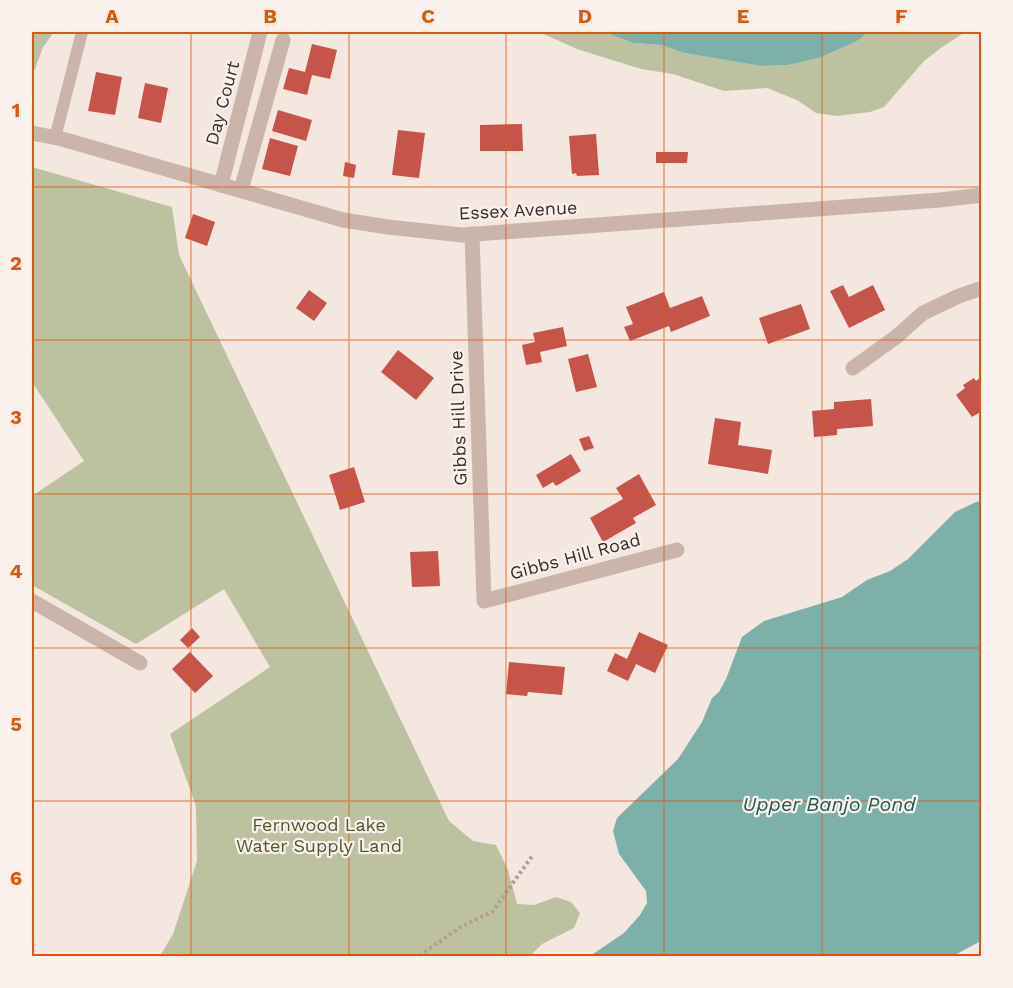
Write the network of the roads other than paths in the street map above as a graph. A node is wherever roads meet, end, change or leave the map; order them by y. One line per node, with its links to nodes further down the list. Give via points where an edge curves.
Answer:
1 (82, 32): 5 (lane)
2 (260, 32): 6 (street, Day Court)
3 (283, 40): 7 (street)
4 (32, 133): 5 (street, Essex Avenue)
5 (55, 138): 6 (street, Essex Avenue)
6 (221, 185): 7 (street, Essex Avenue)
7 (241, 190): 9 (street, Essex Avenue, via 343,220)
8 (981, 195): 9 (street, Essex Avenue)
9 (472, 234): 14 (street, Gibbs Hill Drive)
10 (981, 288): 11 (street, via 923,313)
11 (853, 368)
12 (677, 550): 14 (street, Gibbs Hill Road)
13 (32, 601): 15 (street)
14 (484, 601)
15 (141, 663)

